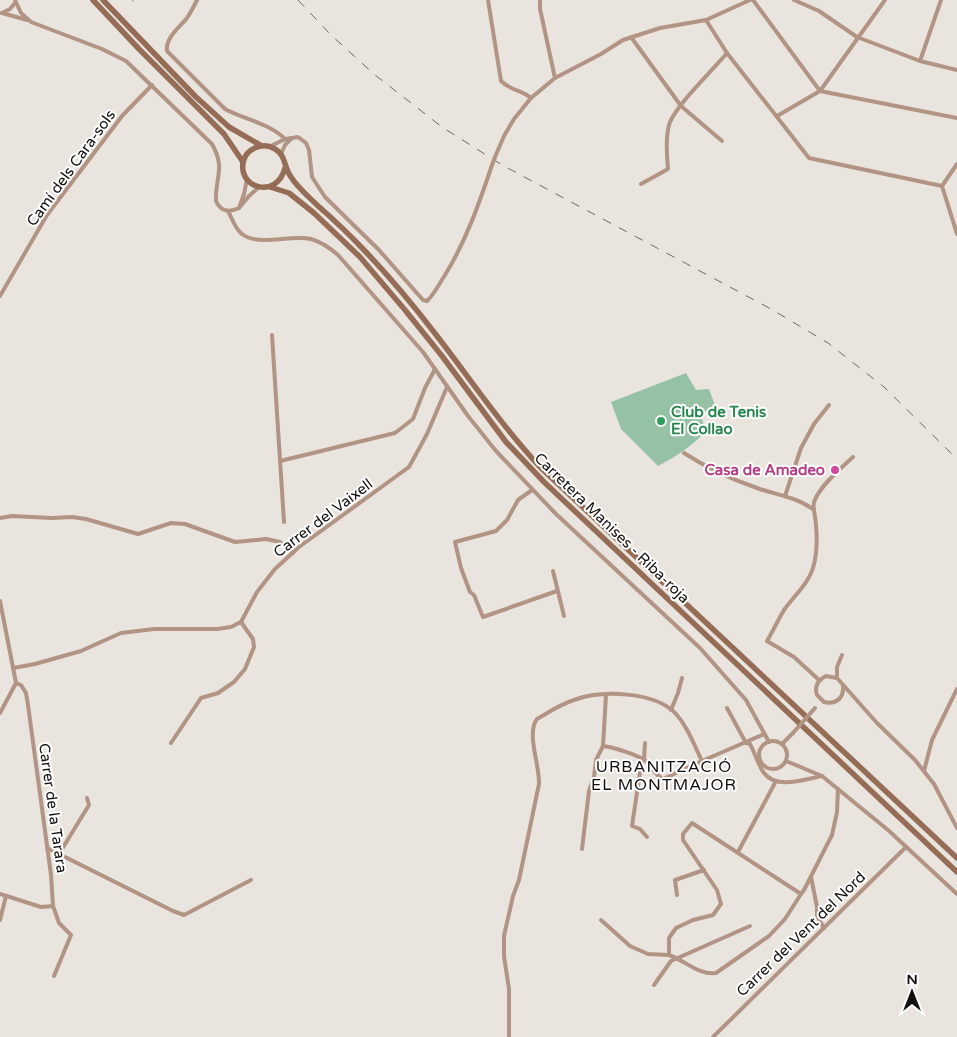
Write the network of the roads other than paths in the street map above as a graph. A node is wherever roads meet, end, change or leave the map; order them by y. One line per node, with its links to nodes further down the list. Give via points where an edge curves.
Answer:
1 (93, 0): 32 (main road, via 224,134)
2 (103, 0): 29 (main road, via 195,96 229,127)
3 (197, 0): 27 (street, via 171,38 167,52 225,109)
4 (488, 0): 22 (street, via 500,81)
5 (540, 0): 19 (street)
6 (752, 0): 13 (street); 21 (street)
7 (794, 0): 15 (street, via 819,11)
8 (884, 0): 15 (street)
9 (940, 0): 17 (street)
10 (15, 2): 11 (street); 12 (street)
11 (1, 13): 12 (street)
12 (27, 20): 20 (street, via 114,54)
13 (706, 20): 14 (street); 16 (street)
14 (631, 37): 19 (street); 23 (street)
15 (857, 37): 17 (street); 21 (street)
16 (727, 53): 23 (street); 24 (street)
17 (920, 61): 18 (street)
18 (957, 70)
19 (555, 78): 22 (street)
20 (152, 85): 41 (street, via 212,144 220,168 216,201 218,206); 43 (street, Camí dels Cara-sols, via 122,116 47,215)
21 (820, 91): 24 (street); 25 (street)
22 (531, 98): 26 (street, bridge, via 504,136 477,211 452,264 427,301 325,197 312,177 306,143)
23 (681, 106): 28 (street); 36 (street, via 670,123 668,169)
24 (777, 116): 37 (street, via 810,158)
25 (957, 118)
26 (292, 138): 27 (street); 31 (street)
27 (286, 139): 30 (street)
28 (722, 141)
29 (260, 145): 30 (main road); 32 (main road, via 252,148)
30 (271, 146): 31 (main road)
31 (281, 154): 34 (main road)
32 (243, 162): 35 (main road)
33 (957, 164): 37 (street)
34 (285, 168): 39 (main road, via 278,183); 97 (main road, Carretera Manises - Riba-roja, via 298,186 358,244 414,306 502,423 540,467)
35 (247, 179): 38 (main road); 40 (street)
36 (641, 184)
37 (942, 186): 42 (street)
38 (260, 187): 39 (main road); 40 (street)
39 (270, 187): 99 (main road, Carretera Manises - Riba-roja, via 302,203 360,257 442,356 506,442 544,482)
40 (238, 208): 41 (street)
41 (228, 211): 45 (street, via 238,230 250,239 298,237 325,244 347,263)
42 (957, 234)
43 (0, 296)
44 (272, 335): 50 (street)
45 (435, 369): 46 (street); 50 (street, via 413,418 395,433)
46 (447, 387): 51 (street, via 485,439); 56 (street, Carrer del Vaixell, via 409,467)
47 (829, 405): 52 (street, via 801,448)
48 (684, 453): 52 (street, via 727,476)
49 (852, 457): 53 (street, via 816,496 812,504)
50 (280, 461): 55 (street)
51 (532, 490): 58 (street, via 518,500 507,520 496,531 455,542 458,558 483,617); 75 (street, via 700,648 746,700)
52 (785, 496): 53 (street)
53 (814, 510): 66 (street, via 813,570 767,641 794,657)
54 (0, 518): 56 (street, via 79,518 138,534 171,523 185,524 235,542 266,539 280,542)
55 (284, 522)
56 (293, 554): 61 (street, Carrer del Vaixell, via 275,569 257,592)
57 (553, 571): 58 (street)
58 (557, 591): 60 (street)
59 (0, 601): 63 (street)
60 (564, 616)
61 (241, 622): 63 (street, via 217,629 121,633 81,651); 78 (street, via 253,639 254,647 244,669 234,682 218,693 201,698)
62 (842, 655): 65 (street)
63 (13, 668): 67 (street)
64 (682, 678): 73 (street)
65 (837, 678): 66 (street, via 826,676); 68 (street)
66 (819, 680): 71 (street, via 816,691)
67 (16, 683): 74 (street); 92 (street, Carrer de la Tarara, via 26,693)
68 (843, 686): 71 (street, via 838,700); 85 (street)
69 (956, 692): 85 (street, via 932,740)
70 (606, 695): 73 (street, via 638,696); 81 (street); 116 (street, via 575,699 533,723 539,784 520,880 504,936)
71 (822, 701): 80 (street, bridge)
72 (727, 708): 76 (street)
73 (671, 710): 83 (street, via 684,726)
74 (0, 713)
75 (764, 734): 76 (street); 77 (street)
76 (746, 742): 83 (street); 87 (street, via 763,772)
77 (769, 742): 80 (street); 84 (street, via 761,748 762,762 774,768)
78 (171, 743)
79 (645, 743): 82 (street)
80 (782, 744): 84 (street, via 787,752)
81 (603, 746): 82 (street); 94 (street, via 596,760 589,791)
82 (643, 759): 83 (street, via 663,779); 91 (street, via 632,826)
83 (702, 761)
84 (786, 761): 86 (street)
85 (924, 771): 90 (street)
86 (822, 776): 87 (street); 88 (street)
87 (776, 781): 95 (street)
88 (838, 789): 93 (street); 100 (street, via 832,835)
89 (87, 798): 96 (street, via 89,805)
90 (957, 828)
91 (647, 837)
92 (46, 848): 96 (street); 107 (street, Carrer de la Tarara)
93 (905, 848): 104 (street); 111 (street, Carrer del Vent del Nord)
94 (582, 849)
95 (738, 852): 98 (street, via 692,823 683,834 683,840); 103 (street)
96 (59, 854): 101 (street, via 184,915)
97 (957, 858)
98 (704, 870): 105 (street, via 675,880); 112 (street, via 717,890 721,904 713,915 676,928 669,938)
99 (957, 872)
100 (811, 877): 103 (street); 111 (street, via 817,916)
101 (251, 880)
102 (0, 894): 106 (street)
103 (801, 894): 113 (street, via 769,936 716,973 703,972)
104 (957, 894)
105 (677, 895)
106 (6, 896): 107 (street, via 41,907); 108 (street)
107 (53, 906): 114 (street, Carrer de la Tarara, via 59,923 71,934)
108 (0, 920)
109 (600, 920): 112 (street, via 630,946 648,954)
110 (750, 926): 113 (street)
111 (824, 928): 117 (street, Carrer del Vent del Nord)
112 (669, 955): 113 (street)
113 (678, 958): 115 (street, via 671,961)
114 (54, 976)
115 (654, 985)
116 (509, 1037)
117 (713, 1037)

